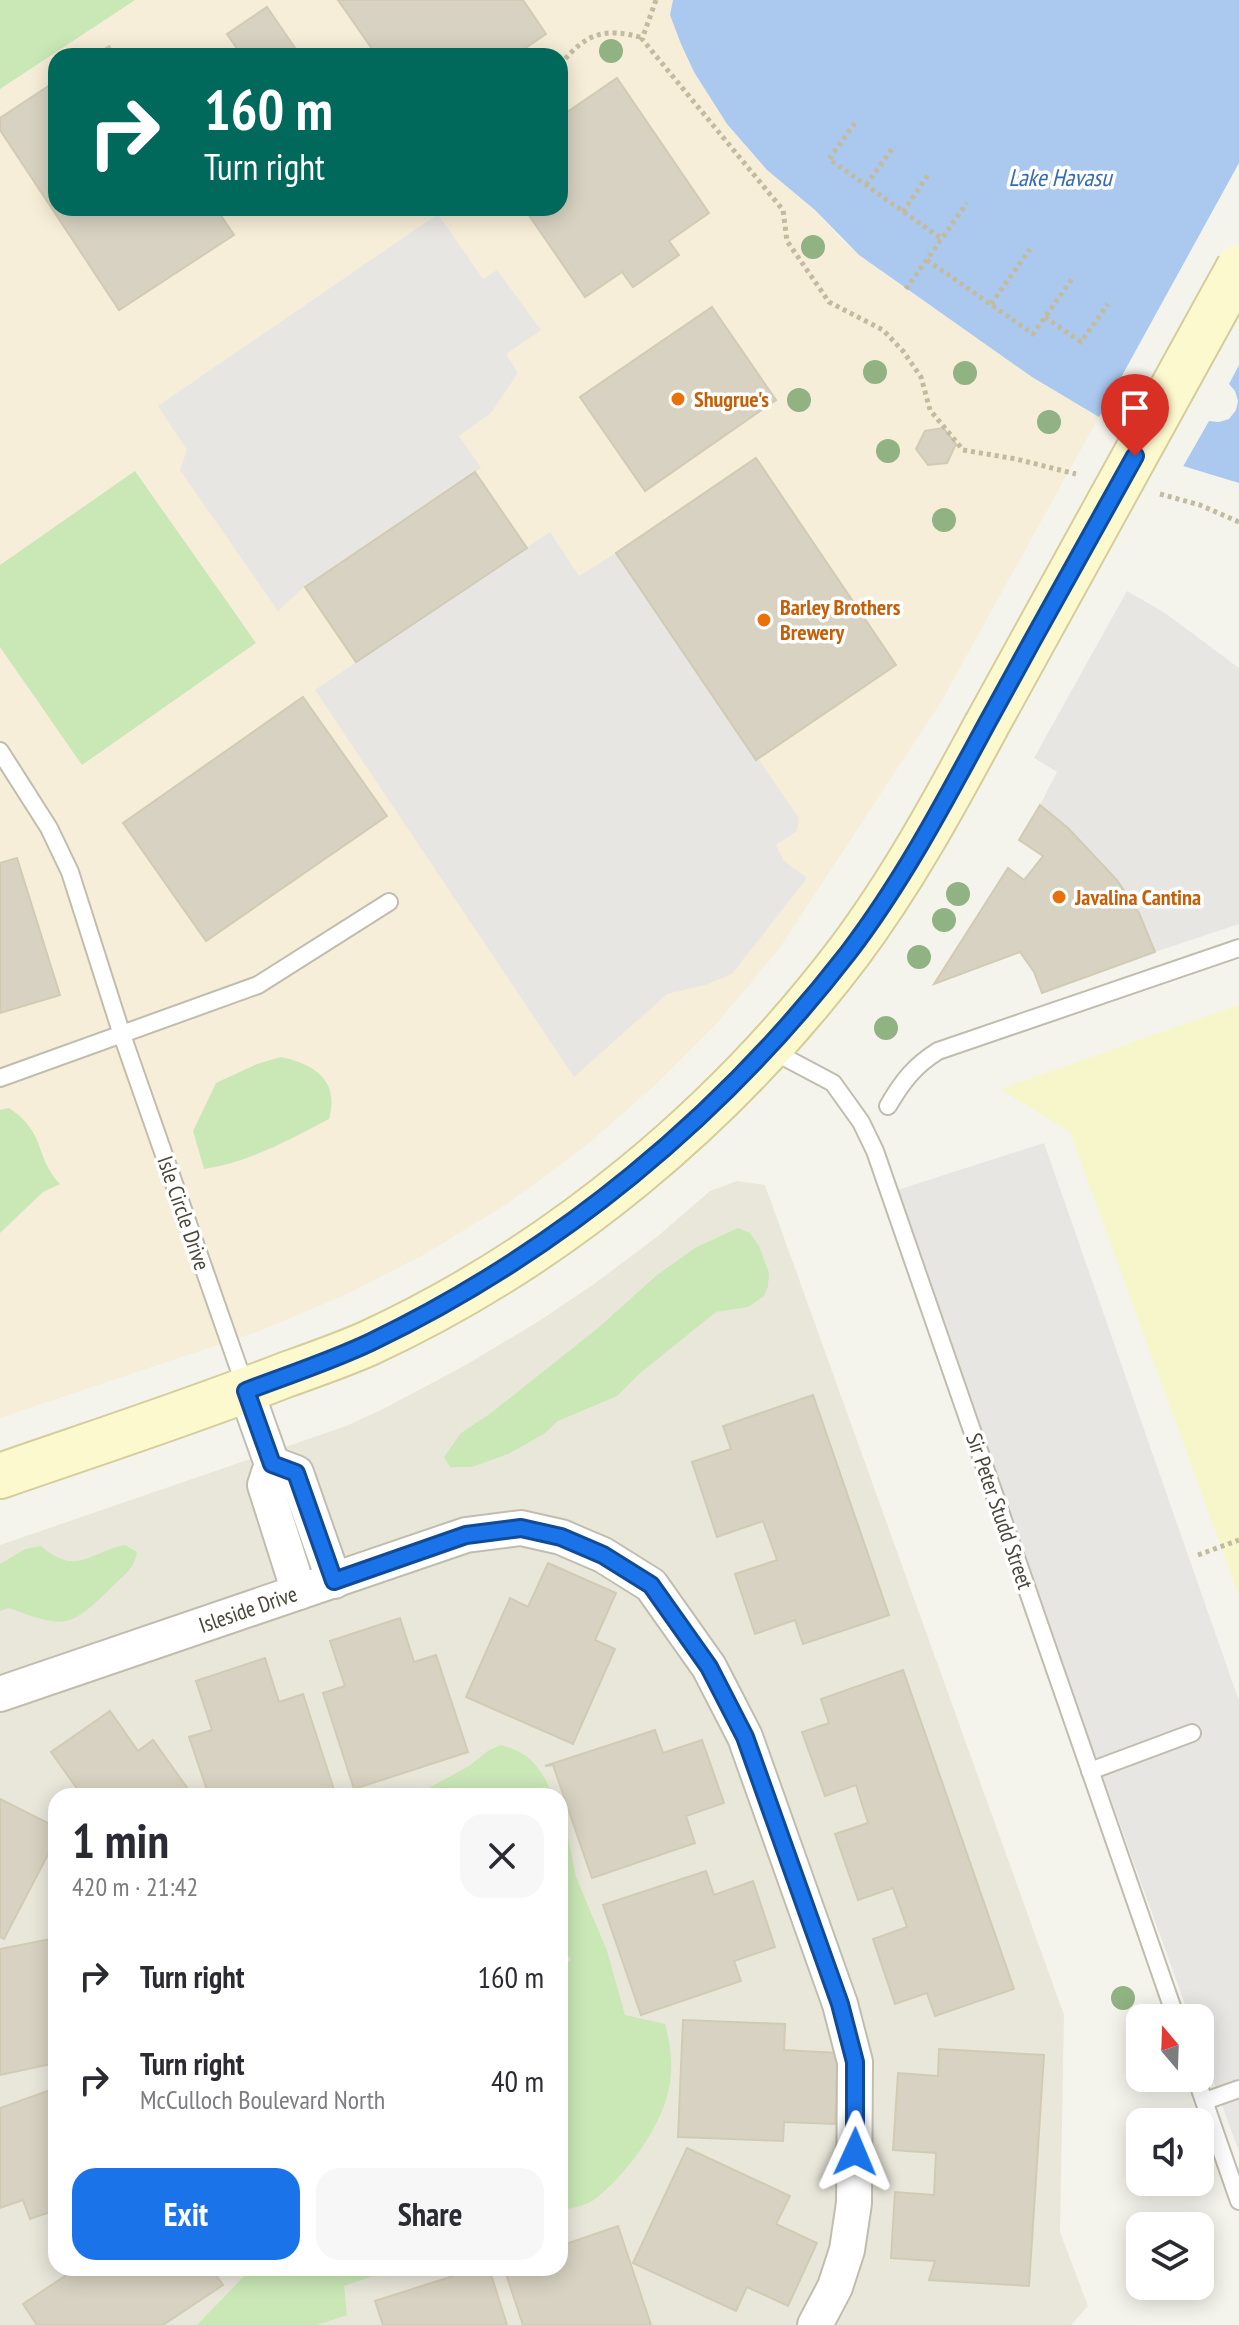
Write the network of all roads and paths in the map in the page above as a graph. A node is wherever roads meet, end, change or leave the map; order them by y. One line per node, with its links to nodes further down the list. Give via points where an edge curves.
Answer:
1 (656, 0): 2 (path)
2 (643, 38): 3 (path, via 608,31 592,36); 19 (path, via 783,210 787,241 829,302 883,330 893,341 921,377 930,410 963,450)
3 (568, 58)
4 (855, 123): 7 (path, via 829,159)
5 (892, 149): 7 (path)
6 (928, 175): 9 (path)
7 (866, 185): 9 (path)
8 (967, 203): 10 (path)
9 (903, 212): 10 (path)
10 (942, 239): 12 (path)
11 (1030, 249): 16 (path)
12 (927, 260): 15 (path); 16 (path)
13 (1239, 267): 26 (street, bridge, via 908,865 849,951)
14 (1072, 279): 18 (path)
15 (906, 289)
16 (991, 304): 18 (path, via 1033,334)
17 (1108, 304): 18 (path, via 1081,342)
18 (1045, 317)
19 (1078, 474)
20 (1154, 493): 21 (path)
21 (1239, 522)
22 (0, 751): 25 (lane, Isle Circle Drive, via 61,850)
23 (389, 902): 25 (lane, via 258,985)
24 (1239, 948): 28 (lane, via 938,1051 905,1076)
25 (122, 1035): 27 (lane); 29 (lane, Isle Circle Drive)
26 (767, 1048): 29 (street, via 633,1177 549,1239 461,1295 368,1343); 38 (lane, Sir Peter Studd Street, via 833,1083 875,1151)
27 (0, 1078)
28 (888, 1106)
29 (246, 1391): 30 (street); 31 (street)
30 (272, 1464): 34 (street, via 296,1473); 35 (street, via 265,1485)
31 (0, 1476)
32 (1239, 1540): 33 (path)
33 (1198, 1555)
34 (334, 1581): 35 (street, Isleside Drive); 44 (street, Isleside Drive, via 466,1535 521,1528 561,1537 651,1585 709,1667 745,1737 840,2004 855,2062 854,2203 847,2250)
35 (299, 1592): 36 (street, Isleside Drive)
36 (0, 1694)
37 (1192, 1733): 38 (lane)
38 (1090, 1771): 39 (lane, Sir Peter Studd Street)
39 (1171, 2004)
40 (1239, 2089): 42 (lane)
41 (1201, 2092): 42 (lane)
42 (1205, 2101): 43 (lane)
43 (1239, 2201)
44 (815, 2325)

